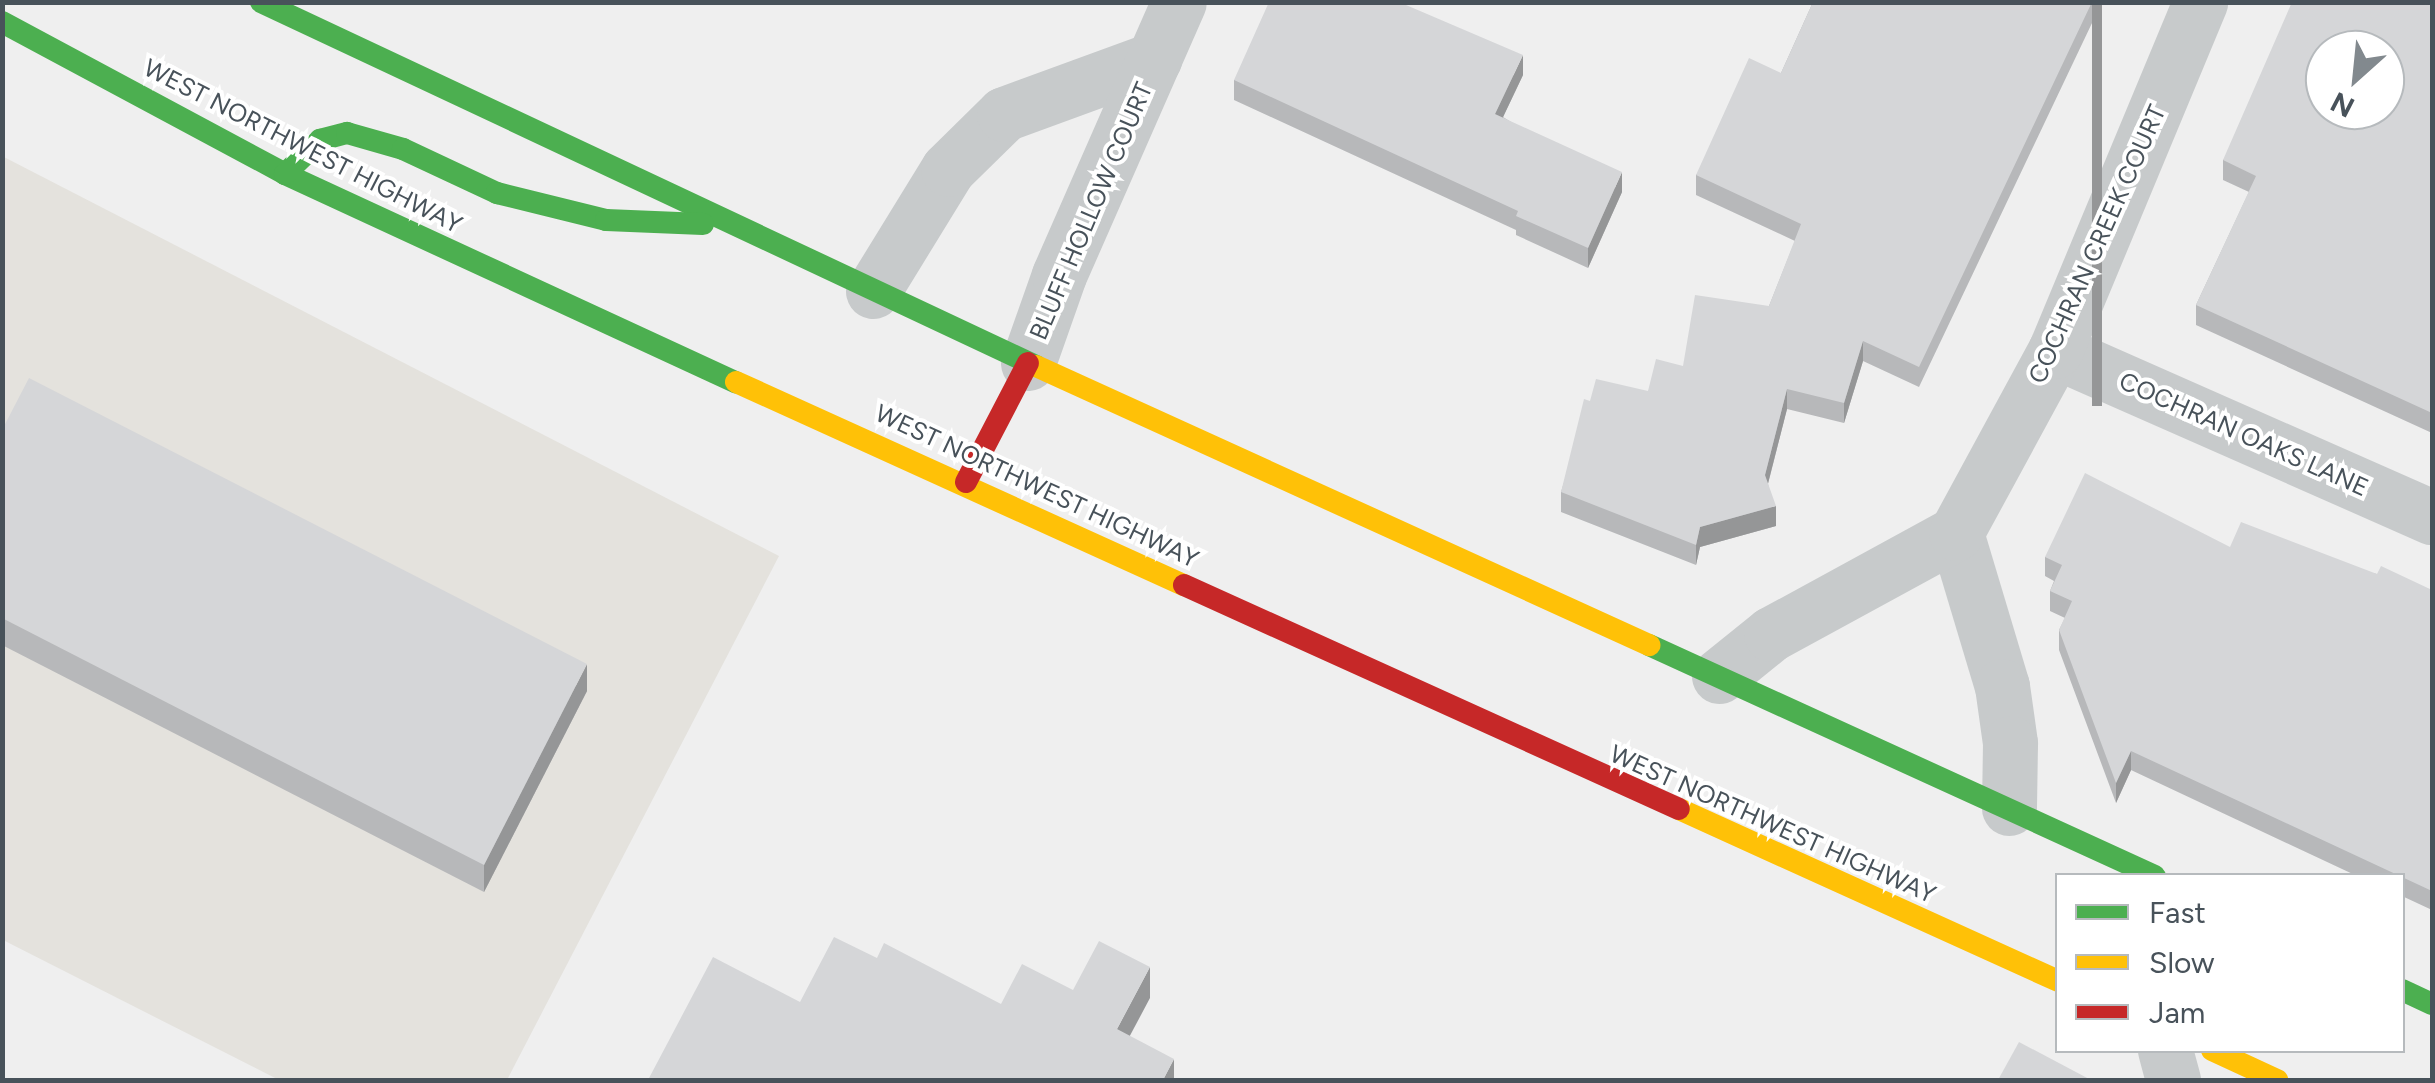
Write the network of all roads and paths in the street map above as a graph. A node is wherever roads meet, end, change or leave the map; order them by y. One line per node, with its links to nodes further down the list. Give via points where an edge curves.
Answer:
1 (261, 2): 7 (main road)
2 (1179, 2): 5 (street, BLUFF HOLLOW COURT)
3 (2200, 2): 9 (street, COCHRAN CREEK COURT)
4 (2, 22): 6 (main road, WEST NORTHWEST HIGHWAY)
5 (1154, 59): 8 (street, BLUFF HOLLOW COURT, via 1004,114 948,169); 10 (street, BLUFF HOLLOW COURT, via 1059,275)
6 (286, 174): 7 (main road, via 320,140 348,132 403,149 497,193 606,220); 11 (main road, WEST NORTHWEST HIGHWAY)
7 (726, 224): 8 (main road)
8 (873, 291): 10 (main road)
9 (2056, 351): 12 (street, COCHRAN OAKS LANE); 13 (street, COCHRAN CREEK COURT)
10 (1028, 363): 11 (main road); 14 (main road)
11 (966, 482): 17 (main road, WEST NORTHWEST HIGHWAY)
12 (2432, 517)
13 (1956, 533): 14 (street, via 1771,634); 15 (street, via 2002,686 2010,743)
14 (1719, 676): 15 (main road)
15 (2008, 808): 16 (main road)
16 (2149, 873)
17 (2055, 980)
18 (2405, 991): 19 (main road)
19 (2432, 1004)
20 (2166, 1053): 22 (street)
21 (2218, 1053): 23 (main road)
22 (2173, 1080)
23 (2277, 1080)

